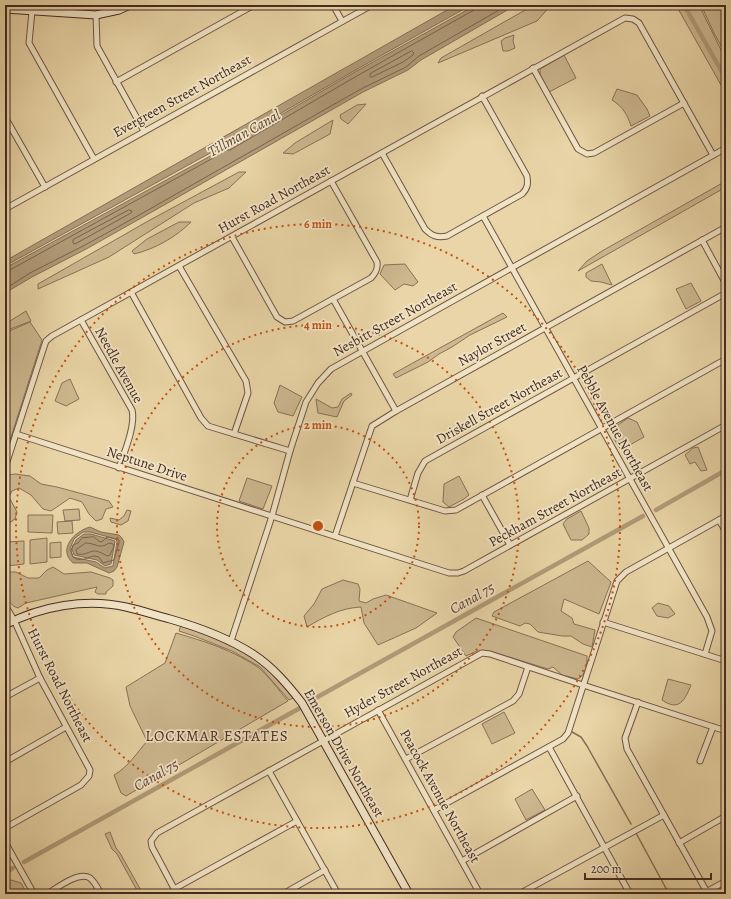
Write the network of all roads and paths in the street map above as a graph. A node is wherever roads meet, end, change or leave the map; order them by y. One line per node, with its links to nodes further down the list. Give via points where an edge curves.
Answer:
1 (130, 5): 8 (street)
2 (254, 5): 11 (street)
3 (333, 5): 9 (street)
4 (372, 5): 9 (street, Evergreen Street Northeast)
5 (5, 9): 7 (street)
6 (59, 9): 7 (street); 8 (street)
7 (32, 11): 19 (street, via 29,43)
8 (96, 15): 11 (street, via 97,46)
9 (342, 21): 15 (street, Evergreen Street Northeast)
10 (534, 68): 12 (street, Hurst Road Northeast); 13 (street, Hurst Road Northeast, via 619,20 633,19 639,23); 13 (street, via 578,150 587,154 594,153)
11 (116, 82): 15 (street)
12 (482, 96): 17 (street, Hurst Road Northeast); 23 (street, via 527,176 528,184 522,194)
13 (684, 103): 18 (street)
14 (5, 117): 21 (street)
15 (144, 132): 19 (street, Evergreen Street Northeast)
16 (726, 148): 18 (street, Nesbitt Street Northeast)
17 (382, 153): 20 (street, Hurst Road Northeast); 23 (street, via 425,229 432,236 448,236)
18 (713, 155): 28 (street, Nesbitt Street Northeast)
19 (94, 159): 21 (street, Evergreen Street Northeast)
20 (331, 181): 25 (street, Hurst Road Northeast); 32 (street, via 378,267 371,278)
21 (45, 187): 22 (street, Evergreen Street Northeast)
22 (5, 209)
23 (483, 216): 28 (street, Pebble Avenue Northeast)
24 (726, 227): 26 (street, Naylor Street)
25 (232, 237): 27 (street, Hurst Road Northeast); 32 (street, via 277,317 285,322 293,321)
26 (702, 240): 29 (street); 34 (street, Naylor Street)
27 (180, 266): 30 (street, Hurst Road Northeast); 42 (street, via 246,381 248,393)
28 (512, 268): 34 (street, Pebble Avenue Northeast); 35 (street, Nesbitt Street Northeast)
29 (726, 284)
30 (131, 292): 33 (street, Hurst Road Northeast); 42 (street, via 201,418 208,426)
31 (726, 293): 37 (street, Driskell Street Northeast)
32 (333, 299): 35 (street)
33 (81, 320): 41 (street, Hurst Road Northeast, via 46,341); 45 (street, Needle Avenue, via 134,416)
34 (546, 328): 37 (street, Pebble Avenue Northeast); 38 (street, Naylor Street)
35 (362, 352): 38 (street); 43 (street, Nesbitt Street Northeast, via 331,369 318,382 306,402)
36 (726, 359): 40 (street)
37 (574, 378): 40 (street, Pebble Avenue Northeast); 49 (street, Driskell Street Northeast, via 425,461 418,473)
38 (396, 411): 47 (street, Naylor Street, via 372,426)
39 (726, 425): 46 (street, Peckham Street Northeast)
40 (602, 428): 46 (street, Pebble Avenue Northeast); 48 (street)
41 (16, 434): 44 (street, Hurst Road Northeast); 45 (street, Neptune Drive)
42 (234, 434): 43 (street)
43 (290, 451): 50 (street, Nesbitt Street Northeast)
44 (5, 468)
45 (119, 468): 50 (street, Neptune Drive)
46 (630, 478): 55 (street, Peckham Street Northeast); 56 (street, Pebble Avenue Northeast)
47 (354, 483): 49 (street); 54 (street, Naylor Street)
48 (482, 495): 49 (street, via 456,510 445,511); 55 (street)
49 (410, 500)
50 (272, 516): 54 (street, Neptune Drive); 62 (street, Nesbitt Street Northeast)
51 (726, 516): 52 (street)
52 (719, 520): 53 (street); 56 (street)
53 (726, 532)
54 (335, 536): 57 (street, Neptune Drive, via 449,573)
55 (510, 545): 57 (street, Peckham Street Northeast)
56 (669, 548): 60 (street, via 626,572 617,581); 63 (street, Pebble Avenue Northeast, via 709,622 712,631)
57 (458, 573)
58 (5, 605): 59 (street, Hurst Road Northeast)
59 (14, 620): 61 (street, Emerson Drive Northeast); 62 (street, Emerson Drive Northeast, via 55,608 78,604 103,604 125,607 177,621); 66 (street, Hurst Road Northeast)
60 (603, 622): 63 (street); 67 (street)
61 (5, 625)
62 (231, 641): 74 (street, Emerson Drive Northeast, via 254,655 288,685)
63 (705, 654): 64 (street)
64 (726, 661)
65 (528, 667): 67 (street); 70 (street, Hyder Street Northeast, via 482,653); 76 (street, via 519,694 513,701)
66 (40, 678): 68 (street); 71 (street, Hurst Road Northeast)
67 (583, 685): 69 (street); 75 (street, via 568,733)
68 (5, 697)
69 (638, 702): 72 (street); 82 (street, via 625,738 627,749)
70 (378, 710): 74 (street, Hyder Street Northeast); 76 (street, Peacock Avenue Northeast)
71 (66, 727): 78 (street); 85 (street, Hurst Road Northeast, via 90,770 89,776 81,785)
72 (713, 727): 73 (street); 77 (street)
73 (726, 731)
74 (324, 740): 79 (street, Hyder Street Northeast); 100 (street, Emerson Drive Northeast)
75 (549, 747): 80 (street); 81 (street)
76 (406, 759): 81 (street, Peacock Avenue Northeast)
77 (700, 761)
78 (5, 762)
79 (269, 771): 84 (street); 92 (street, Hyder Street Northeast, via 157,833 151,841 152,847)
80 (576, 796): 88 (street); 89 (street)
81 (434, 810): 89 (street, Peacock Avenue Northeast)
82 (664, 815): 87 (street); 88 (street)
83 (726, 816): 87 (street)
84 (297, 821): 90 (street); 92 (street)
85 (5, 828)
86 (5, 842): 94 (street)
87 (680, 843): 93 (street)
88 (604, 846): 102 (street); 103 (street)
89 (462, 860): 101 (street, Peacock Avenue Northeast)
90 (325, 870): 98 (street); 99 (street)
91 (726, 881): 93 (street)
92 (174, 889): 97 (street)
93 (707, 893)
94 (34, 894)
95 (47, 894): 96 (street, via 77,877 84,876 96,885)
96 (101, 894)
97 (177, 894)
98 (283, 894)
99 (338, 894)
100 (409, 894)
101 (480, 894)
102 (519, 894)
103 (630, 894)

